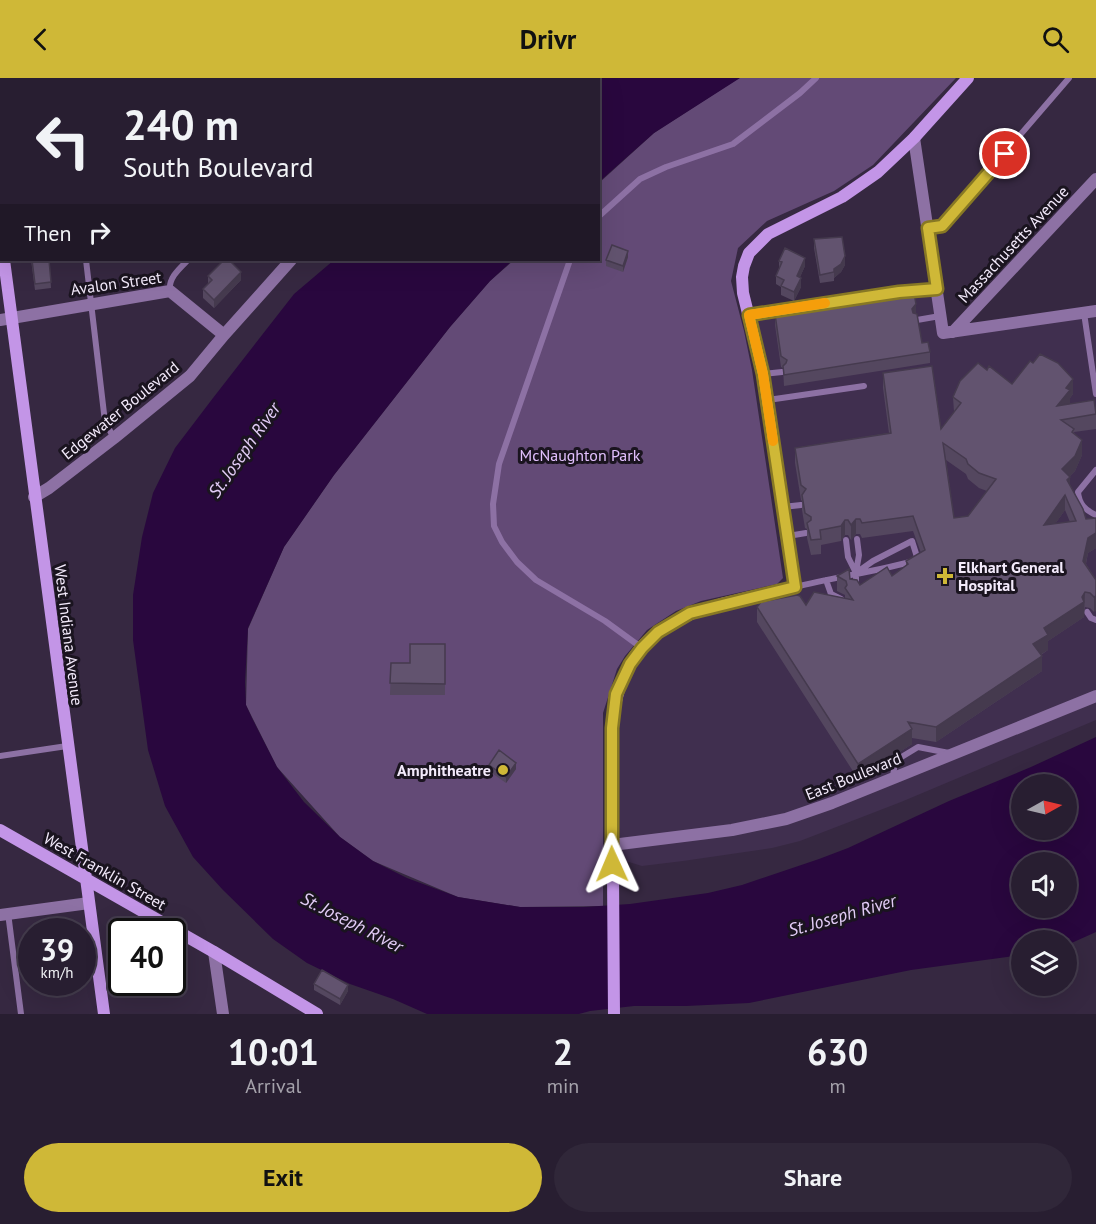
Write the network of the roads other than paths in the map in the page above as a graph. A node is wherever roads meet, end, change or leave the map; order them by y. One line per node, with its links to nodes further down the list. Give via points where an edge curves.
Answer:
1 (816, 78): 6 (lane, via 733,144 640,179)
2 (968, 78): 4 (street)
3 (1069, 78): 7 (lane, via 950,218 942,226)
4 (914, 138): 7 (street); 17 (street, via 862,184 756,244 742,278)
5 (1096, 179): 21 (street, Massachusetts Avenue)
6 (600, 215)
7 (928, 228): 13 (street)
8 (4, 261): 19 (street, West Indiana Avenue)
9 (86, 261): 15 (lane)
10 (187, 261): 14 (lane, via 171,279)
11 (290, 261): 22 (street, Edgewater Boulevard)
12 (570, 261): 45 (lane, via 499,464 494,526 516,562 536,580)
13 (937, 289): 17 (lane); 18 (street)
14 (170, 291): 15 (street, Avalon Street); 22 (street, Avalon Street)
15 (92, 303): 19 (street, Avalon Street); 28 (lane, via 105,422)
16 (1090, 312): 21 (street); 26 (lane)
17 (749, 315): 24 (street)
18 (941, 316): 20 (lane); 21 (street)
19 (6, 319): 30 (street, West Indiana Avenue)
20 (916, 320)
21 (948, 332)
22 (224, 335): 28 (street, Edgewater Boulevard, via 190,376)
23 (782, 372): 24 (lane)
24 (763, 374): 27 (street)
25 (864, 386): 27 (lane)
26 (1096, 394)
27 (767, 400): 32 (street)
28 (114, 438): 30 (street, Edgewater Boulevard)
29 (1096, 470): 33 (lane, via 1078,492 1086,510)
30 (34, 496): 47 (street, West Indiana Avenue)
31 (801, 505): 32 (lane)
32 (783, 507): 35 (street)
33 (1096, 514)
34 (806, 533): 35 (lane)
35 (788, 536): 40 (street)
36 (857, 539): 38 (lane)
37 (846, 540): 38 (lane)
38 (856, 573): 38 (lane, via 918,560 912,541 873,561); 39 (lane); 41 (lane)
39 (826, 580): 40 (lane); 42 (lane, via 831,594)
40 (795, 587): 45 (street, via 690,613 658,632)
41 (854, 591)
42 (842, 599)
43 (1087, 612): 44 (lane)
44 (1096, 620)
45 (642, 648): 52 (street, via 623,678 614,707)
46 (1096, 696): 48 (street, East Boulevard)
47 (67, 746): 49 (lane); 53 (street, West Indiana Avenue)
48 (953, 753): 50 (street, East Boulevard); 50 (lane, via 918,747 895,761)
49 (0, 756)
50 (893, 777): 52 (street, East Boulevard, via 764,825)
51 (0, 830): 53 (street, West Franklin Street)
52 (612, 845): 61 (street)
53 (85, 879): 54 (street, West Indiana Avenue); 56 (street, West Franklin Street)
54 (89, 903): 55 (street); 58 (street, West Indiana Avenue)
55 (4, 914): 57 (lane)
56 (214, 952): 59 (street); 60 (street, West Franklin Street)
57 (21, 1014)
58 (104, 1014)
59 (223, 1014)
60 (317, 1014)
61 (614, 1014)

